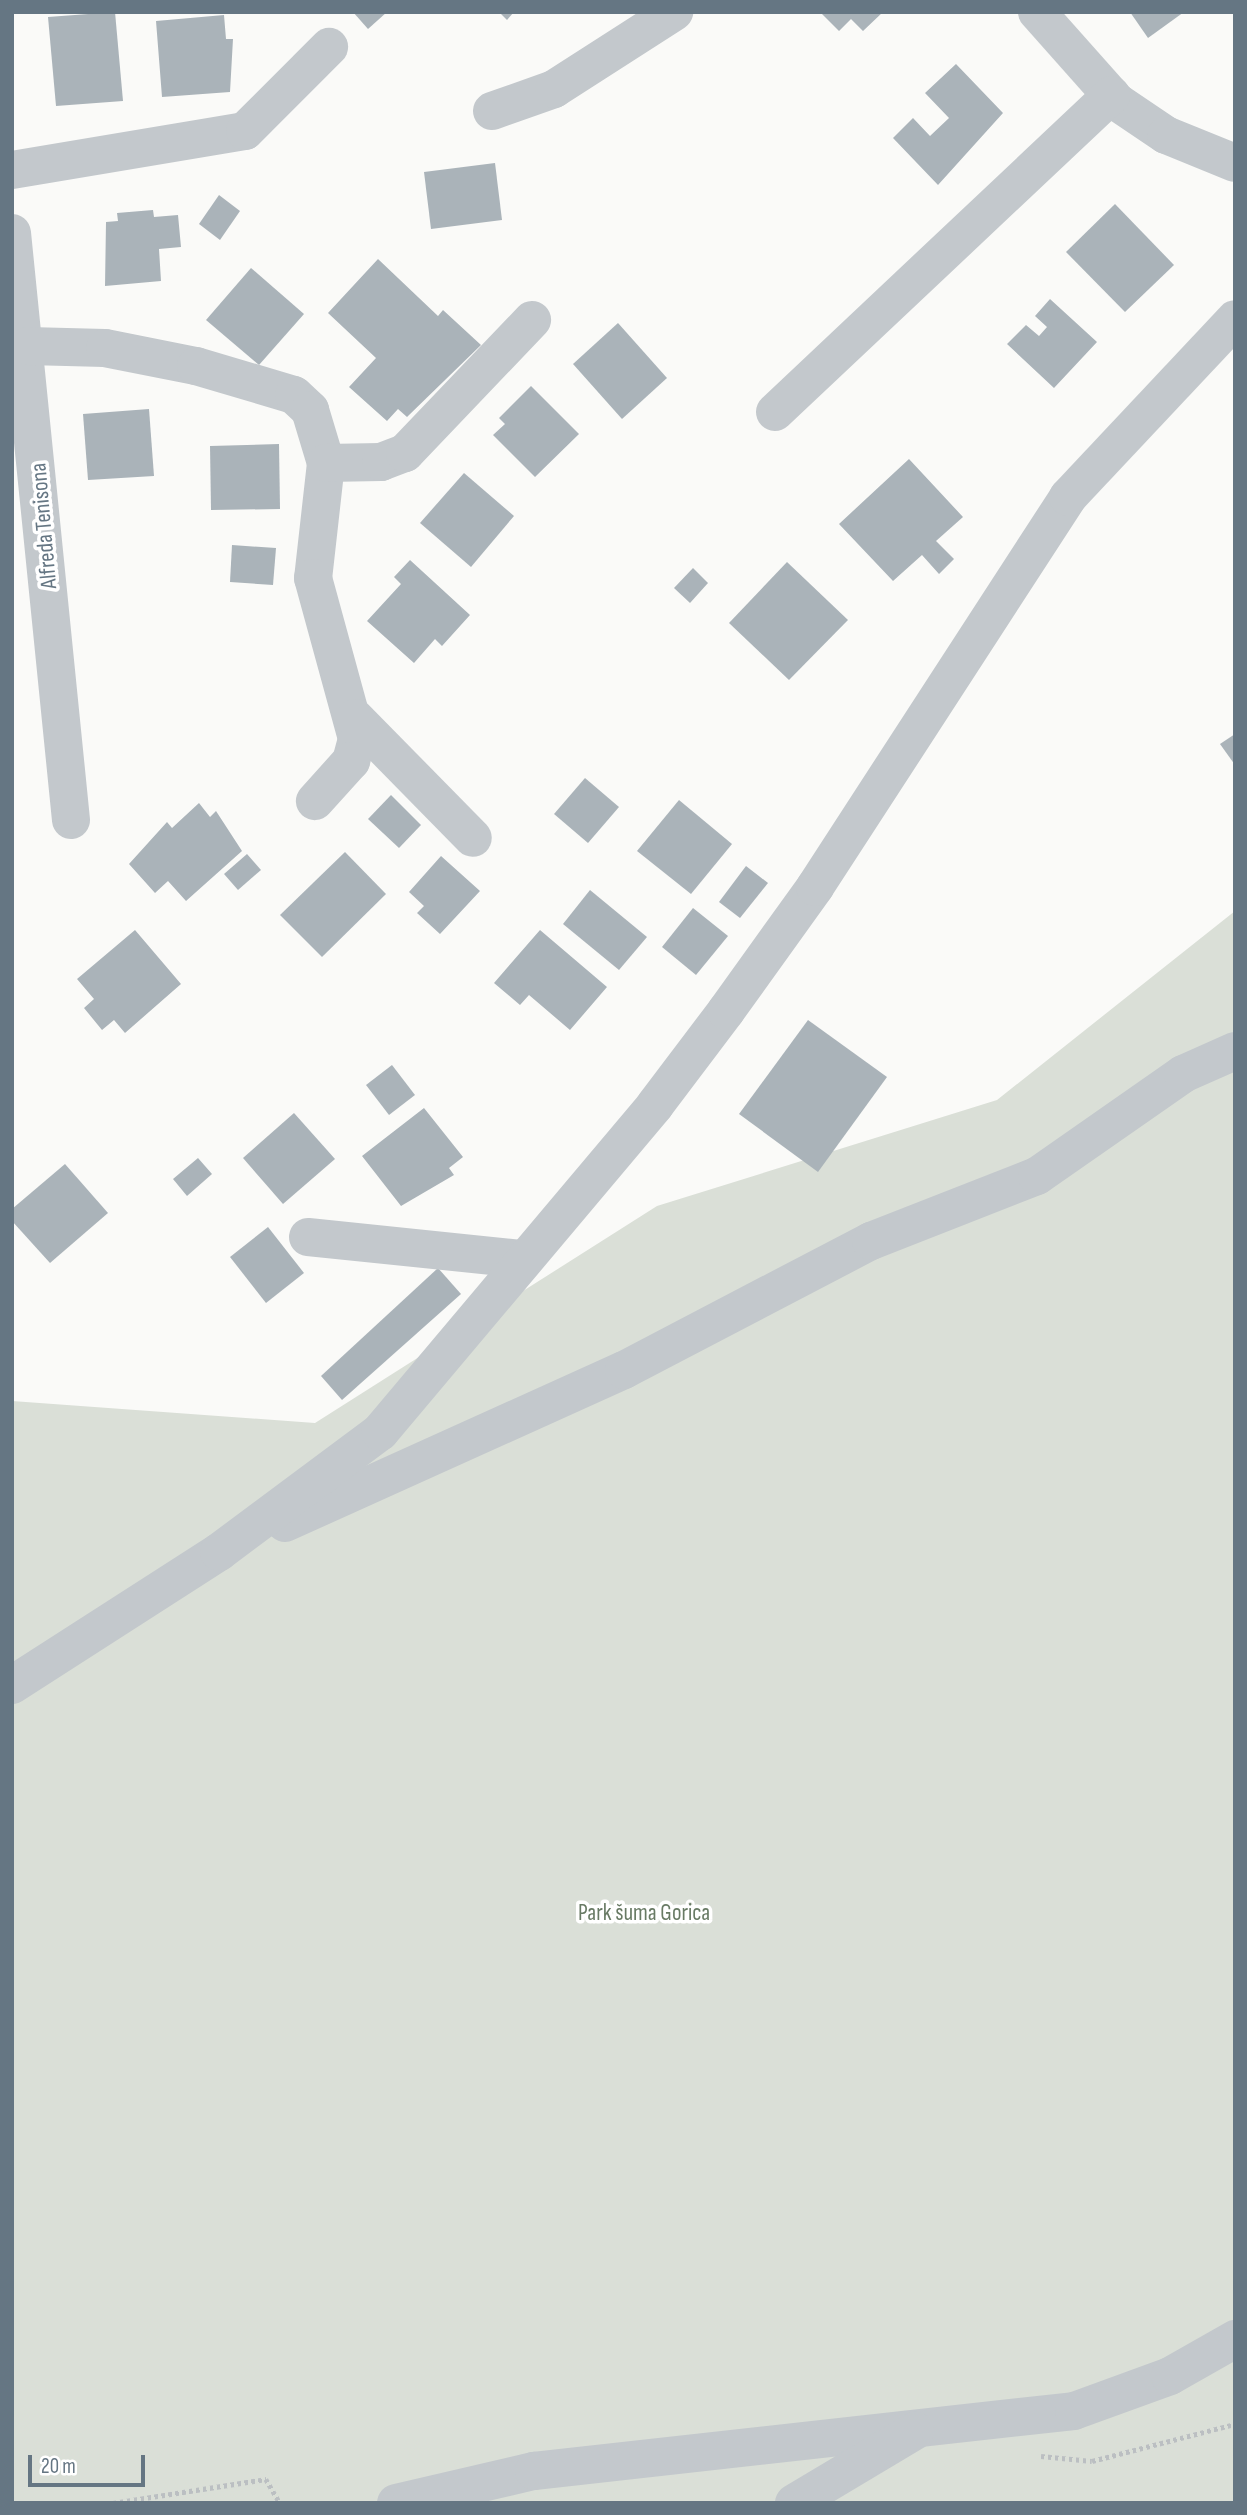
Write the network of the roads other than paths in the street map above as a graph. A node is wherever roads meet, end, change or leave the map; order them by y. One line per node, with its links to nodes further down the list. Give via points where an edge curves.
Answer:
1 (674, 12): 5 (street, via 554,89)
2 (1037, 12): 4 (street)
3 (329, 47): 7 (street, via 245,131)
4 (1111, 95): 6 (street, via 1166,135); 12 (street)
5 (492, 111)
6 (1235, 163)
7 (12, 170)
8 (12, 233): 11 (street, Alfreda Tenisona)
9 (1235, 319): 20 (street, via 1068,496 815,887 655,1105)
10 (532, 320): 13 (street, via 405,453 381,463)
11 (28, 346): 13 (street, via 105,348 295,395 310,410); 16 (street, Alfreda Tenisona)
12 (775, 412)
13 (326, 463): 14 (street, via 313,578)
14 (355, 718): 15 (street, via 352,761); 17 (street)
15 (315, 801)
16 (71, 820)
17 (473, 838)
18 (1235, 1051): 21 (street, via 1183,1074 1037,1176 871,1241 624,1370)
19 (308, 1237): 20 (street)
20 (521, 1259): 21 (street, via 380,1432)
21 (219, 1552): 22 (street)
22 (12, 1685)
23 (1235, 2339): 24 (street, via 1170,2376 1074,2411)
24 (926, 2425): 25 (street, via 534,2470); 26 (street)
25 (396, 2503)
26 (794, 2503)

